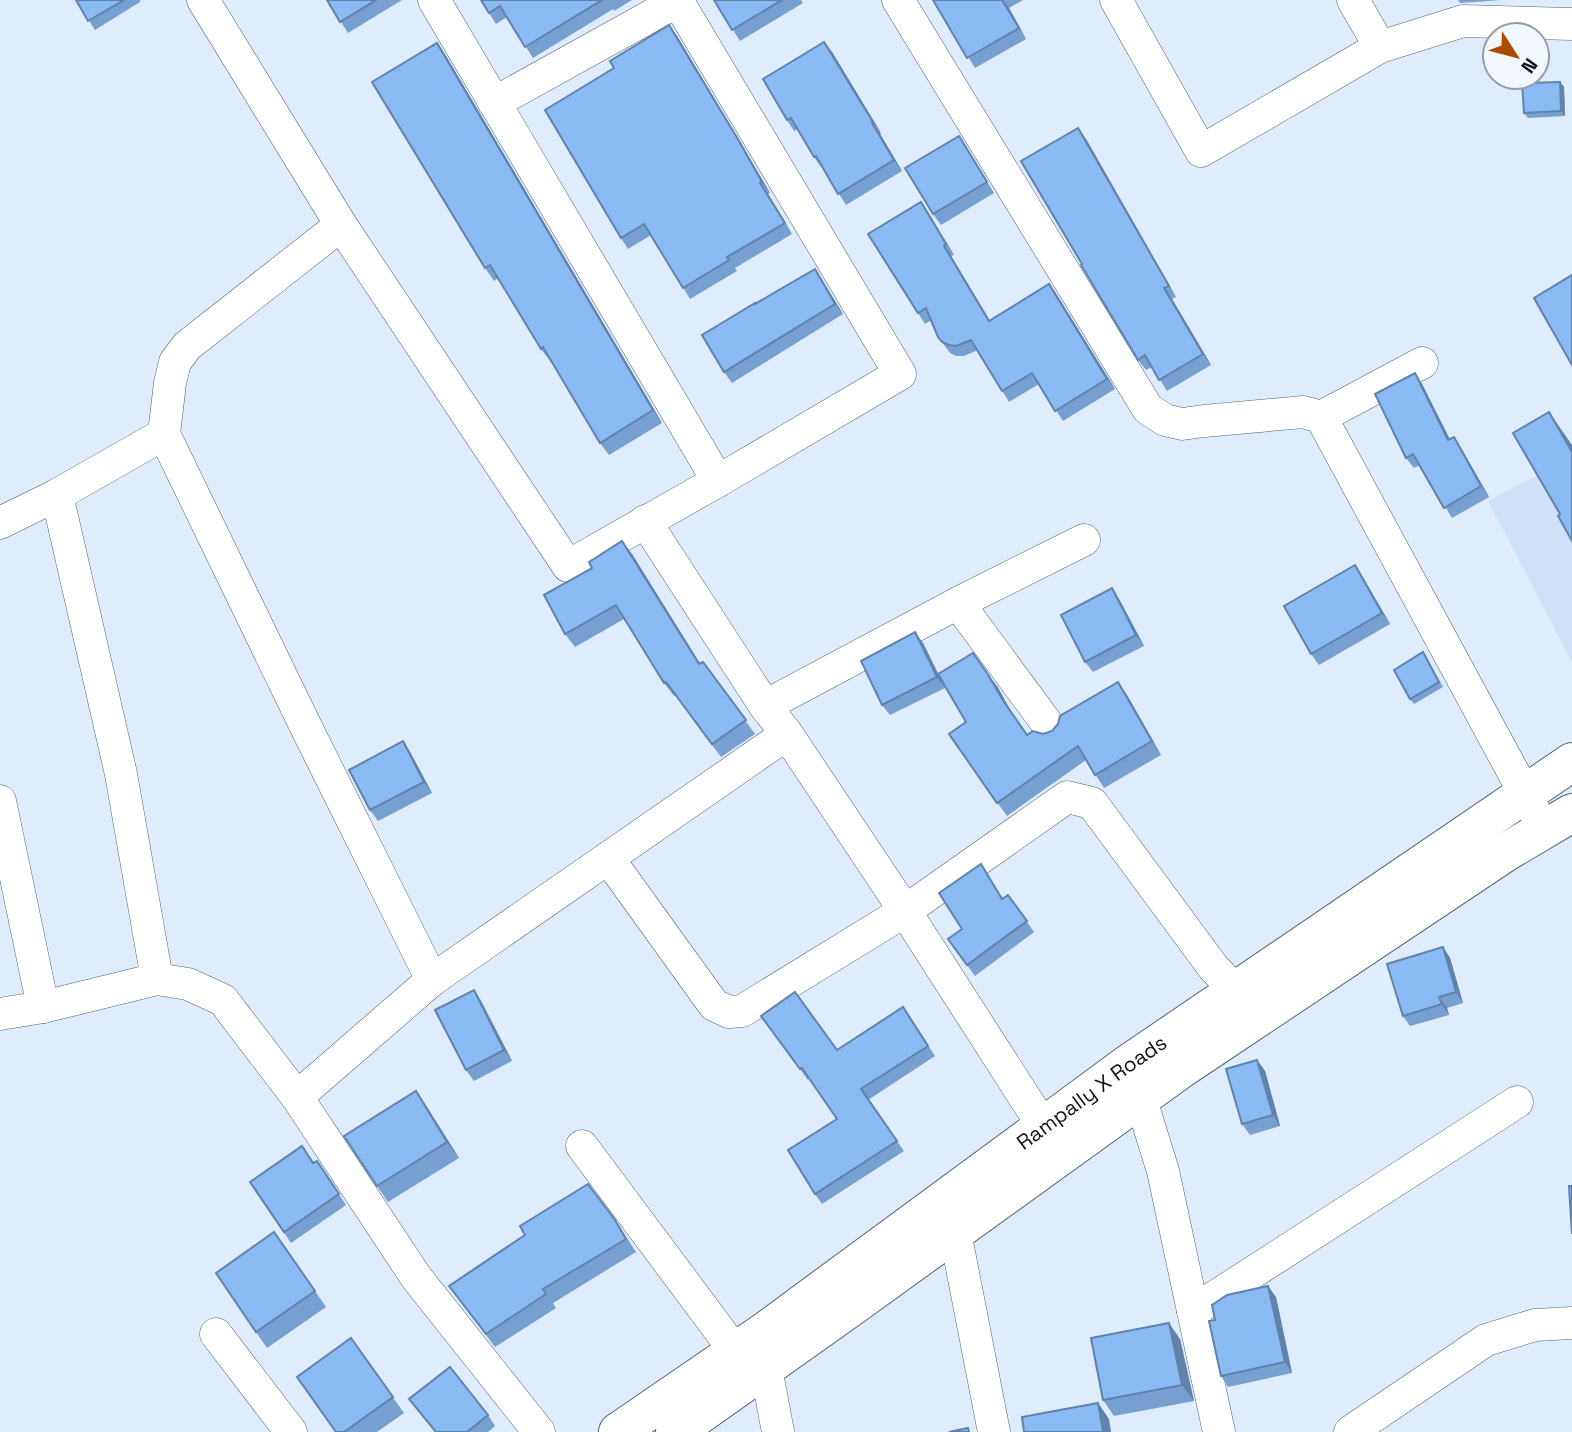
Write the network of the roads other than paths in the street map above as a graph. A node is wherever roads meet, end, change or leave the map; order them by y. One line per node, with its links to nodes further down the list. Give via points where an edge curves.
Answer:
1 (203, 0): 10 (street)
2 (433, 0): 9 (street)
3 (898, 0): 12 (street, via 1148,409 1182,424 1303,412)
4 (1116, 0): 8 (street, via 1201,151)
5 (1353, 0): 8 (street)
6 (677, 1): 9 (street); 14 (street, via 900,374)
7 (1572, 24): 8 (street, via 1463,22)
8 (1380, 47)
9 (494, 103): 14 (street)
10 (341, 225): 13 (street, via 187,346 170,383); 16 (street, via 568,566)
11 (1422, 363): 12 (street)
12 (1321, 417): 24 (street)
13 (164, 434): 15 (street); 30 (street)
14 (718, 481): 16 (street)
15 (57, 495): 17 (street); 29 (street, via 121,774)
16 (645, 521): 20 (street)
17 (0, 523)
18 (1084, 540): 19 (street)
19 (958, 603): 20 (street); 21 (street)
20 (765, 706): 22 (street)
21 (1051, 729)
22 (788, 734): 27 (street); 28 (street)
23 (1572, 762): 24 (main road, Rampally X Roads)
24 (1525, 794): 26 (street); 31 (main road, Rampally X Roads)
25 (0, 801): 32 (street)
26 (1558, 821): 35 (main road, Rampally X Roads)
27 (608, 858): 28 (street, via 714,1005 729,1012 742,1011); 30 (street)
28 (905, 911): 31 (street, via 1067,797 1092,803); 37 (street)
29 (157, 979): 32 (street); 34 (street, via 188,984 223,1000)
30 (432, 980): 34 (street)
31 (1234, 990): 37 (main road, Rampally X Roads)
32 (43, 1007): 33 (street)
33 (0, 1014)
34 (297, 1097): 45 (street, via 416,1277)
35 (1140, 1097): 39 (main road, Rampally X Roads); 40 (street, via 1163,1171)
36 (1517, 1102): 40 (street)
37 (1043, 1126): 43 (main road, Rampally X Roads, via 764,1332)
38 (582, 1146): 43 (street)
39 (956, 1232): 43 (main road, Rampally X Roads); 49 (street)
40 (1193, 1311): 50 (street)
41 (1572, 1323): 51 (street, via 1535,1325 1486,1340)
42 (216, 1334): 44 (street)
43 (750, 1359): 46 (main road, Rampally X Roads); 47 (main road, Rampally X Roads); 48 (street)
44 (291, 1432)
45 (540, 1432)
46 (618, 1432)
47 (675, 1432)
48 (778, 1432)
49 (994, 1432)
50 (1219, 1432)
51 (1350, 1432)

